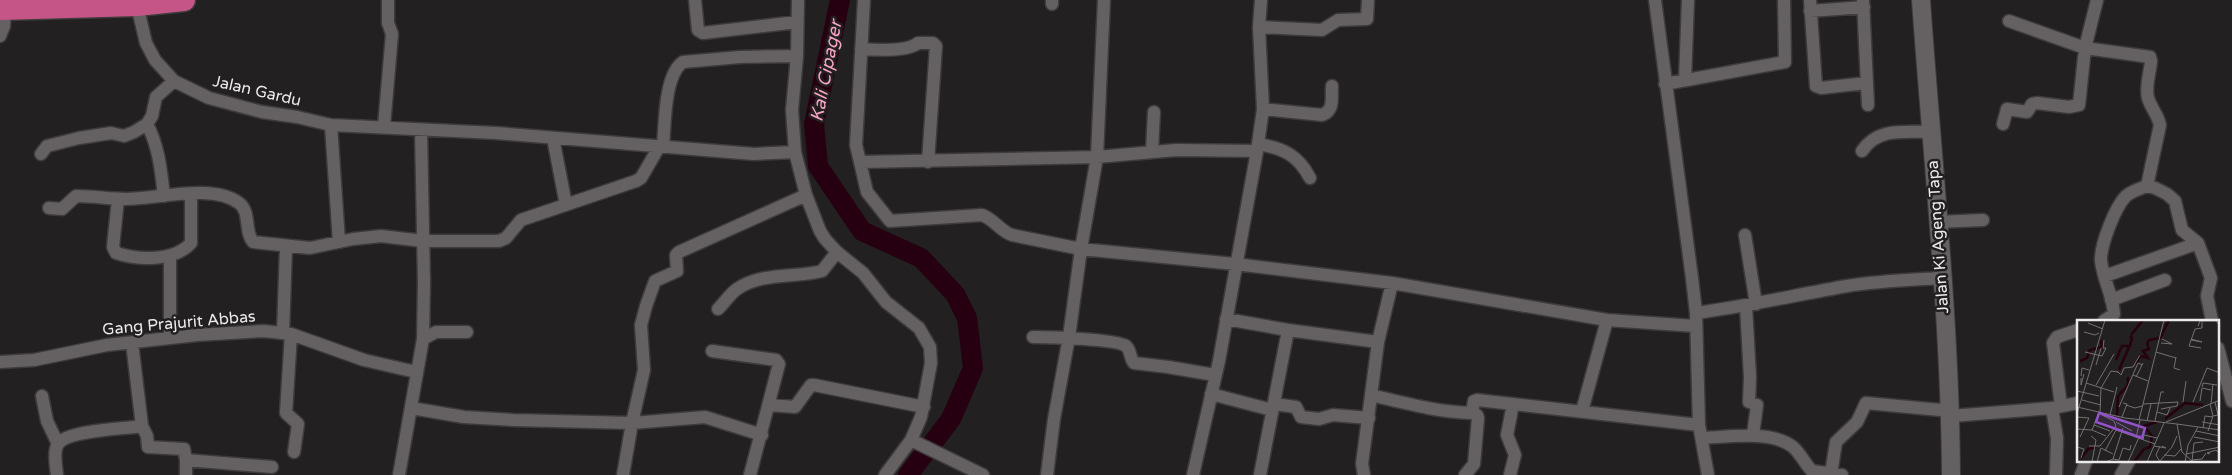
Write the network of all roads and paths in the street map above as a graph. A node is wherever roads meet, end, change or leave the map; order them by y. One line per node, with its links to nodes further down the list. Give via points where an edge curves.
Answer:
1 (184, 0): 15 (highway)
2 (388, 0): 36 (street, via 388,23 392,34)
3 (695, 0): 19 (street, via 698,30 703,33)
4 (798, 0): 19 (street)
5 (864, 0): 23 (street)
6 (1104, 0): 46 (street)
7 (1261, 0): 20 (street)
8 (1368, 0): 20 (street, via 1367,19 1338,20 1322,30)
9 (1655, 0): 28 (street)
10 (1688, 0): 25 (street)
11 (1784, 0): 25 (street, via 1786,60)
12 (1921, 0): 38 (street, Jalan Ki Ageng Tapa)
13 (2097, 0): 22 (street)
14 (1863, 4): 16 (street); 27 (street)
15 (137, 5): 17 (highway); 26 (street, Jalan Gardu, via 146,43 155,60)
16 (1810, 6): 27 (street, via 1816,86)
17 (2, 9): 21 (street, via 4,26)
18 (2009, 21): 22 (street)
19 (798, 22): 24 (street)
20 (1259, 27): 31 (street)
21 (0, 36)
22 (2085, 48): 34 (street, via 2079,105 2069,108 2037,103 2032,104 2027,112 2007,109); 50 (street, via 2150,57 2152,61 2147,90 2160,125)
23 (861, 49): 47 (street, via 856,145); 48 (street, via 891,50 914,47 918,43 936,46)
24 (797, 56): 40 (street, via 683,62 675,67); 44 (street, via 792,110)
25 (1685, 80): 28 (street)
26 (174, 81): 33 (street, via 156,97); 35 (street, Jalan Gardu, via 230,104)
27 (1866, 83): 30 (street)
28 (1665, 84): 75 (street)
29 (1332, 86): 31 (street, via 1331,108 1322,115)
30 (1868, 105)
31 (1263, 109): 41 (street)
32 (1154, 112): 42 (street)
33 (148, 124): 45 (street, via 124,136 111,133 64,141 47,146); 53 (street, via 155,138)
34 (2003, 124)
35 (331, 125): 36 (street, Jalan Gardu); 61 (street)
36 (384, 126): 37 (street, Jalan Gardu)
37 (421, 130): 39 (street, Jalan Gardu); 60 (street)
38 (1930, 132): 43 (street, via 1881,134 1867,142); 58 (street, Jalan Ki Ageng Tapa)
39 (553, 138): 40 (street, Jalan Gardu); 55 (street)
40 (661, 147): 44 (street, Jalan Gardu, via 754,154); 55 (street, via 636,181)
41 (1258, 147): 42 (street); 49 (street, via 1274,146 1291,153); 67 (street)
42 (1152, 151): 46 (street)
43 (1862, 151)
44 (795, 152): 52 (street)
45 (41, 154)
46 (1097, 158): 48 (street); 64 (street)
47 (860, 162): 48 (street); 64 (street, via 867,192 889,221 982,215 1012,236)
48 (928, 162)
49 (1310, 178)
50 (2147, 186): 62 (street, via 2175,201 2182,230); 68 (street, via 2125,197 2103,240 2101,251)
51 (191, 194): 53 (street); 63 (street, via 212,194 239,202 245,210 249,237 253,242); 66 (street, via 191,242)
52 (806, 195): 65 (street, via 820,231); 112 (street, via 678,252 677,271 655,281 641,325 644,370)
53 (164, 196): 54 (street)
54 (118, 199): 56 (street, via 76,196 62,209); 66 (street, via 113,247 116,253 135,257)
55 (566, 205): 60 (street, via 518,221 503,240)
56 (49, 208)
57 (1982, 220): 58 (street)
58 (1942, 221): 69 (street, Jalan Ki Ageng Tapa)
59 (1745, 235): 73 (street)
60 (423, 241): 61 (street, via 381,236); 88 (street)
61 (339, 242): 63 (street, via 310,248)
62 (2198, 243): 68 (street); 79 (street, via 2211,278 2207,296)
63 (286, 247): 84 (street)
64 (1081, 249): 67 (street); 86 (street)
65 (837, 252): 74 (street, via 822,271 748,284 734,292); 104 (street, via 858,268 886,302 922,332 931,352)
66 (170, 256): 87 (street)
67 (1235, 264): 71 (street); 76 (street)
68 (2105, 276): 72 (street)
69 (1942, 278): 73 (street, via 1847,286); 110 (street, Jalan Ki Ageng Tapa)
70 (2165, 280): 72 (street)
71 (1392, 283): 77 (street); 89 (street)
72 (2111, 300): 78 (street, via 2114,314)
73 (1751, 305): 75 (street); 116 (street, via 1749,402 1757,404)
74 (718, 309)
75 (1696, 313): 80 (street)
76 (1226, 319): 81 (street); 96 (street)
77 (1606, 320): 80 (street); 108 (street)
78 (2105, 320)
79 (2212, 320)
80 (1695, 326): 114 (street)
81 (1288, 330): 89 (street); 105 (street)
82 (2077, 330): 106 (street, via 2057,337 2053,342)
83 (467, 332): 88 (street, via 436,332)
84 (287, 334): 87 (street, Gang Prajurit Abbas, via 264,331); 94 (street, Gang Prajurit Abbas, via 364,360); 119 (street, via 286,413 298,424)
85 (1033, 337): 86 (street)
86 (1069, 337): 96 (street, via 1126,346 1134,364); 132 (street)
87 (170, 338): 90 (street, Gang Prajurit Abbas)
88 (423, 339): 94 (street)
89 (1378, 342): 98 (street)
90 (132, 343): 93 (street, Gang Prajurit Abbas, via 34,360); 113 (street)
91 (712, 351): 103 (street, via 776,360 779,368)
92 (2220, 355): 95 (street)
93 (0, 362)
94 (416, 372): 107 (street)
95 (2225, 373): 100 (street)
96 (1215, 376): 97 (street)
97 (1211, 394): 105 (street); 133 (street)
98 (1371, 395): 109 (street, via 1426,409); 111 (street)
99 (42, 396): 118 (street, via 46,421)
100 (2232, 401)
101 (2077, 403): 106 (street)
102 (1513, 404): 108 (street); 109 (street, via 1478,400 1474,401); 137 (street, via 1507,435 1515,455)
103 (770, 406): 104 (street, via 795,407 814,385); 115 (street)
104 (924, 407): 117 (street)
105 (1273, 407): 111 (street, via 1296,407 1301,417); 134 (street)
106 (2057, 407): 110 (street); 141 (street)
107 (411, 408): 112 (street, via 486,419); 127 (street)
108 (1582, 411): 114 (street)
109 (1472, 413): 136 (street, via 1478,418 1475,459 1473,468)
110 (1957, 415): 139 (street, via 1866,402 1857,422 1836,442); 140 (street, Jalan Ki Ageng Tapa)
111 (1369, 418): 135 (street, via 1362,464)
112 (632, 423): 115 (street, via 704,417); 128 (street)
113 (142, 426): 118 (street, via 84,432 64,438); 120 (street, via 148,447 182,448)
114 (1700, 432): 116 (street); 138 (street)
115 (762, 435): 129 (street)
116 (1752, 435): 139 (street, via 1786,443 1812,471)
117 (914, 442): 130 (street); 131 (street)
118 (58, 444): 125 (street)
119 (294, 452)
120 (186, 460): 124 (street); 126 (street)
121 (2086, 462): 142 (street)
122 (2128, 462): 143 (street)
123 (272, 467): 124 (street)
124 (243, 470)
125 (57, 475)
126 (186, 475)
127 (399, 475)
128 (623, 475)
129 (750, 475)
130 (885, 475)
131 (983, 475)
132 (1047, 475)
133 (1193, 475)
134 (1260, 475)
135 (1364, 475)
136 (1465, 475)
137 (1510, 475)
138 (1708, 475)
139 (1836, 475)
140 (1951, 475)
141 (2056, 475)
142 (2081, 475)
143 (2120, 475)

